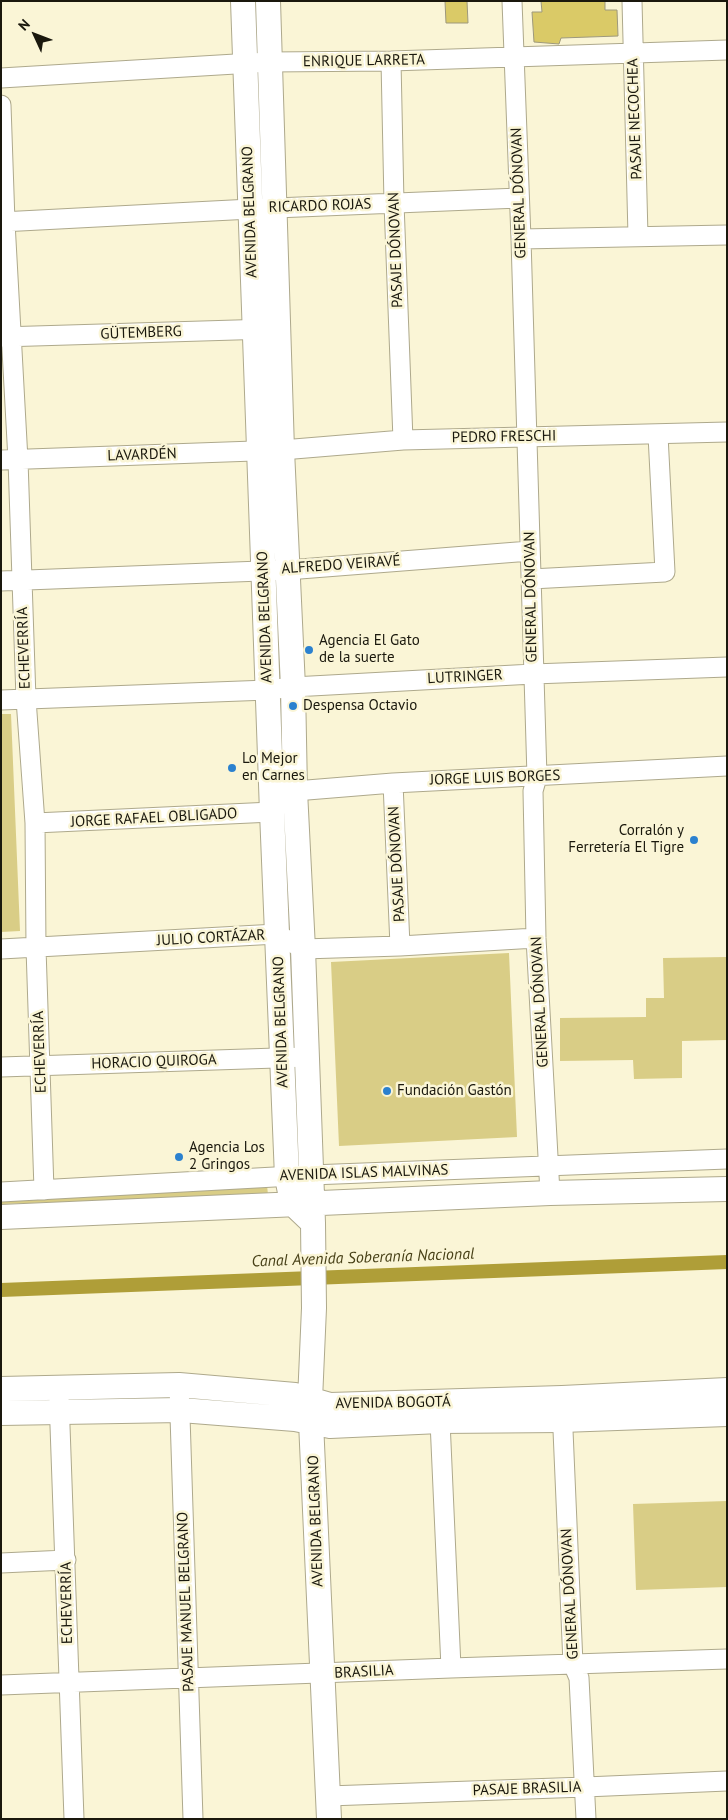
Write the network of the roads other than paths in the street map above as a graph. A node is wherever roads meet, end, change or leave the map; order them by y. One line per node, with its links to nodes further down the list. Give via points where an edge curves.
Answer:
1 (243, 1): 10 (main road, AVENIDA BELGRANO)
2 (268, 1): 9 (main road, AVENIDA BELGRANO)
3 (512, 1): 7 (street, GENERAL DÓNOVAN)
4 (632, 1): 6 (street, PASAJE NECOCHEA)
5 (727, 50): 6 (street, ENRIQUE LARRETA)
6 (633, 54): 7 (street, ENRIQUE LARRETA); 19 (street, PASAJE NECOCHEA)
7 (514, 56): 8 (street, ENRIQUE LARRETA); 13 (street, GENERAL DÓNOVAN)
8 (391, 61): 9 (street, ENRIQUE LARRETA); 14 (street, PASAJE DÓNOVAN)
9 (269, 62): 10 (street, ENRIQUE LARRETA); 15 (main road, AVENIDA BELGRANO)
10 (245, 63): 11 (street, ENRIQUE LARRETA); 16 (main road, AVENIDA BELGRANO)
11 (1, 78)
12 (1, 105): 17 (street, ECHEVERRÍA)
13 (519, 198): 14 (street, RICARDO ROJAS); 20 (street, GENERAL DÓNOVAN)
14 (394, 202): 15 (street, RICARDO ROJAS); 27 (street, PASAJE DÓNOVAN)
15 (274, 208): 16 (street, RICARDO ROJAS); 22 (main road, AVENIDA BELGRANO)
16 (251, 209): 17 (street, RICARDO ROJAS); 21 (main road, AVENIDA BELGRANO)
17 (3, 222): 23 (street, ECHEVERRÍA)
18 (727, 235): 19 (street)
19 (638, 236): 20 (street)
20 (521, 239): 26 (street, GENERAL DÓNOVAN)
21 (254, 329): 22 (street, GÜTEMBERG); 23 (street, GÜTEMBERG); 29 (main road, AVENIDA BELGRANO)
22 (280, 329): 28 (main road, AVENIDA BELGRANO)
23 (7, 337): 30 (street, ECHEVERRÍA)
24 (727, 432): 25 (street, PEDRO FRESCHI)
25 (658, 435): 26 (street, PEDRO FRESCHI); 34 (street, via 665,572)
26 (527, 436): 27 (street, PEDRO FRESCHI); 31 (street, GENERAL DÓNOVAN)
27 (403, 440): 28 (street, PEDRO FRESCHI)
28 (282, 450): 29 (street, LAVARDÉN); 32 (main road, AVENIDA BELGRANO)
29 (259, 451): 30 (street, LAVARDÉN); 33 (main road, AVENIDA BELGRANO)
30 (10, 460): 35 (street, ECHEVERRÍA)
31 (530, 551): 32 (street, ALFREDO VEIRAVÉ); 34 (street, GENERAL DÓNOVAN)
32 (287, 570): 33 (street, ALFREDO VEIRAVÉ); 39 (main road, AVENIDA BELGRANO)
33 (263, 571): 35 (street, ALFREDO VEIRAVÉ); 40 (main road, AVENIDA BELGRANO)
34 (531, 579): 38 (street, GENERAL DÓNOVAN)
35 (22, 580): 36 (street, ALFREDO VEIRAVÉ); 41 (street, ECHEVERRÍA)
36 (1, 581)
37 (727, 667): 38 (street, LUTRINGER)
38 (533, 674): 39 (street, LUTRINGER); 44 (street, GENERAL DÓNOVAN)
39 (293, 687): 40 (street); 46 (main road, AVENIDA BELGRANO)
40 (268, 690): 41 (street); 47 (main road, AVENIDA BELGRANO)
41 (26, 699): 42 (street); 48 (street, ECHEVERRÍA)
42 (1, 700)
43 (727, 766): 44 (street, JORGE LUIS BORGES)
44 (537, 777): 45 (street, JORGE LUIS BORGES); 50 (street, GENERAL DÓNOVAN, via 532,790)
45 (393, 782): 46 (street, JORGE LUIS BORGES); 51 (street, PASAJE DÓNOVAN)
46 (295, 790): 47 (street); 54 (main road, AVENIDA BELGRANO)
47 (272, 812): 48 (street, JORGE RAFAEL OBLIGADO); 49 (main road, AVENIDA BELGRANO)
48 (35, 823): 52 (street, ECHEVERRÍA)
49 (277, 934): 52 (street, JULIO CORTÁZAR); 54 (street, JULIO CORTÁZAR); 55 (main road, AVENIDA BELGRANO)
50 (536, 938): 51 (street); 60 (street, GENERAL DÓNOVAN)
51 (400, 946): 54 (street)
52 (36, 948): 53 (street, JULIO CORTÁZAR); 57 (street, ECHEVERRÍA)
53 (1, 949)
54 (303, 949): 56 (main road, AVENIDA BELGRANO)
55 (282, 1057): 56 (street, HORACIO QUIROGA); 57 (street, HORACIO QUIROGA); 62 (main road, AVENIDA BELGRANO)
56 (306, 1057): 61 (main road, AVENIDA BELGRANO)
57 (40, 1066): 58 (street, HORACIO QUIROGA); 64 (street, ECHEVERRÍA)
58 (1, 1067)
59 (727, 1159): 60 (street, AVENIDA ISLAS MALVINAS)
60 (548, 1166): 61 (street, AVENIDA ISLAS MALVINAS); 66 (street, GENERAL DÓNOVAN)
61 (311, 1175): 62 (street, AVENIDA ISLAS MALVINAS); 67 (main road, AVENIDA BELGRANO)
62 (287, 1176): 64 (street, AVENIDA ISLAS MALVINAS); 67 (main road, AVENIDA BELGRANO)
63 (727, 1189): 66 (main road, AVENIDA ISLAS MALVINAS)
64 (44, 1190): 65 (street, AVENIDA ISLAS MALVINAS)
65 (1, 1192)
66 (550, 1193): 67 (main road, AVENIDA ISLAS MALVINAS)
67 (306, 1210): 68 (main road, AVENIDA ISLAS MALVINAS); 75 (main road, AVENIDA BELGRANO, via 313,1263)
68 (1, 1216)
69 (179, 1385): 70 (main road, AVENIDA BOGOTÁ); 74 (street, PASAJE MANUEL BELGRANO); 75 (main road, AVENIDA BOGOTÁ, via 295,1395)
70 (59, 1387): 71 (main road, AVENIDA BOGOTÁ); 76 (street, ECHEVERRÍA)
71 (1, 1389)
72 (727, 1390): 73 (main road, AVENIDA BOGOTÁ)
73 (562, 1409): 75 (main road, AVENIDA BOGOTÁ, via 330,1405); 78 (main road, AVENIDA BOGOTÁ); 79 (main road, AVENIDA BOGOTÁ); 83 (street, GENERAL DÓNOVAN)
74 (181, 1410): 75 (main road, AVENIDA BOGOTÁ, via 295,1419); 76 (main road, AVENIDA BOGOTÁ); 86 (street, PASAJE MANUEL BELGRANO)
75 (311, 1411): 79 (main road, AVENIDA BOGOTÁ, via 330,1426); 85 (main road, AVENIDA BELGRANO)
76 (60, 1412): 77 (main road, AVENIDA BOGOTÁ); 80 (street, ECHEVERRÍA)
77 (1, 1413)
78 (727, 1414)
79 (440, 1421): 84 (street)
80 (66, 1560): 81 (street); 87 (street, ECHEVERRÍA)
81 (1, 1563)
82 (727, 1659): 83 (street, BRASILIA)
83 (573, 1664): 84 (street, BRASILIA); 90 (street, GENERAL DÓNOVAN, via 579,1678)
84 (451, 1668): 85 (street, BRASILIA)
85 (322, 1674): 86 (street, BRASILIA); 91 (main road, AVENIDA BELGRANO)
86 (189, 1678): 87 (street, BRASILIA); 93 (street, PASAJE MANUEL BELGRANO)
87 (69, 1682): 88 (street, BRASILIA); 92 (street, ECHEVERRÍA)
88 (1, 1685)
89 (727, 1780): 90 (street, PASAJE BRASILIA)
90 (585, 1787): 91 (street, PASAJE BRASILIA); 94 (street, GENERAL DÓNOVAN)
91 (328, 1807)
92 (74, 1819)
93 (193, 1819)
94 (586, 1819)

